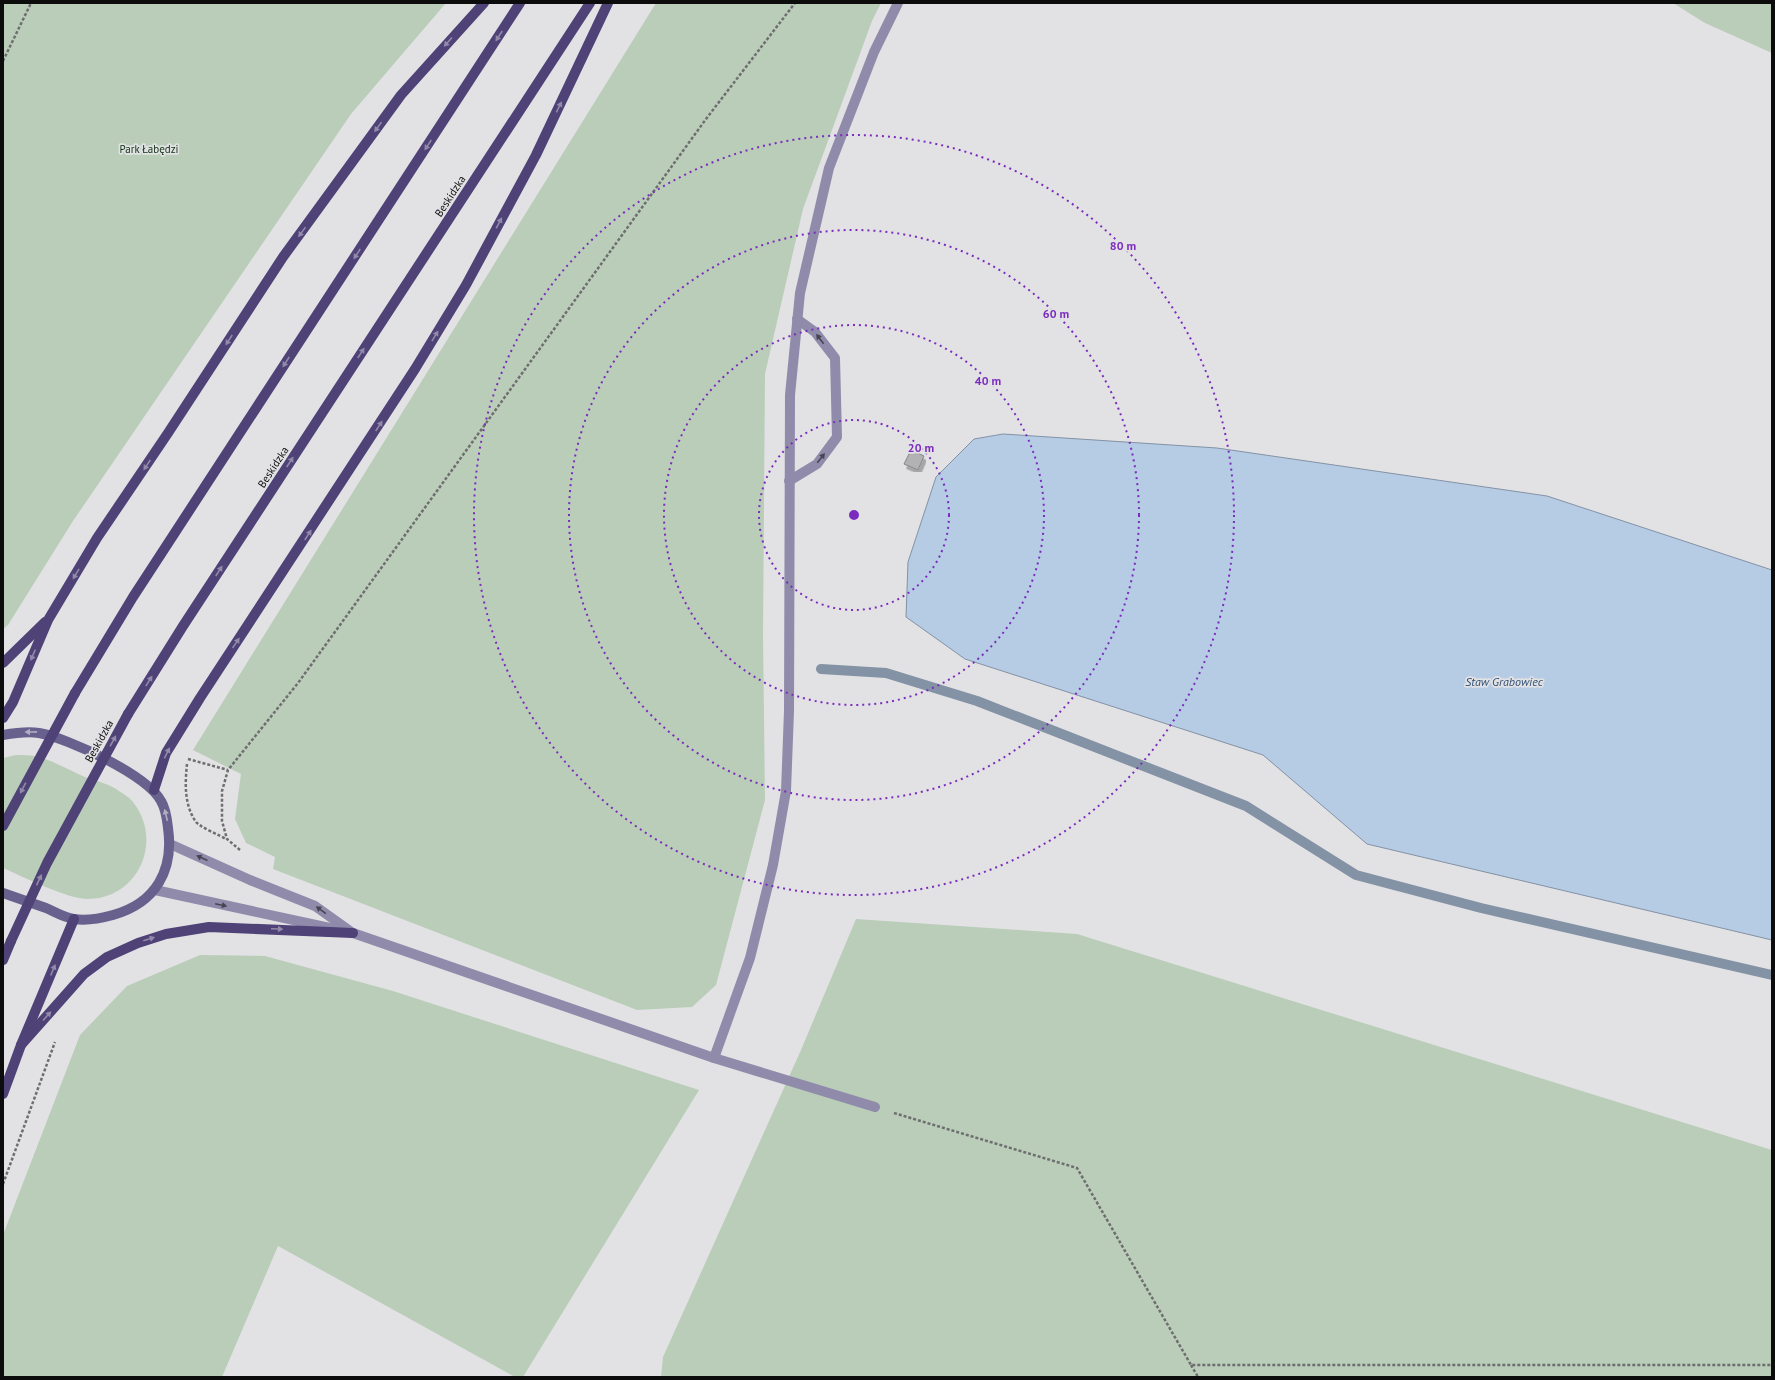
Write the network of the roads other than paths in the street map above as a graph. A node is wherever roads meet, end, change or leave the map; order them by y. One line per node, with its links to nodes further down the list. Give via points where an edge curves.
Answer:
1 (484, 3): 8 (main road, one-way to 8, via 401,95 283,257 97,538)
2 (520, 3): 13 (main road, one-way to 13, bridge, via 133,597 75,693)
3 (590, 3): 19 (main road, Beskidzka, one-way to 3, bridge, via 47,863 128,714 191,613)
4 (608, 3): 12 (main road, one-way to 4, via 166,753 415,370 466,285 536,155)
5 (898, 3): 6 (street, via 874,52 829,168 800,293)
6 (798, 319): 7 (street, via 790,395); 7 (street, one-way to 6, via 816,464 837,437 835,358 816,332)
7 (789, 480): 21 (street, via 789,711 786,791 773,865 750,958)
8 (48, 620): 9 (main road); 10 (main road, one-way to 10, via 13,702)
9 (3, 663)
10 (3, 718)
11 (3, 735): 12 (street, one-way to 11, via 74,743 38,732)
12 (154, 790): 14 (street, one-way to 12, via 162,802)
13 (3, 826)
14 (170, 844): 15 (street, via 165,872); 18 (street, one-way to 14, via 315,906)
15 (155, 890): 17 (street, via 145,900 125,912 102,918); 18 (street, one-way to 18)
16 (3, 893): 17 (street)
17 (74, 919): 20 (main road, one-way to 17)
18 (353, 933): 20 (main road, one-way to 18, via 84,974 107,957 138,943 190,929 209,927); 21 (street)
19 (3, 960)
20 (21, 1045): 22 (main road)
21 (714, 1058): 23 (street)
22 (3, 1094)
23 (875, 1107)

